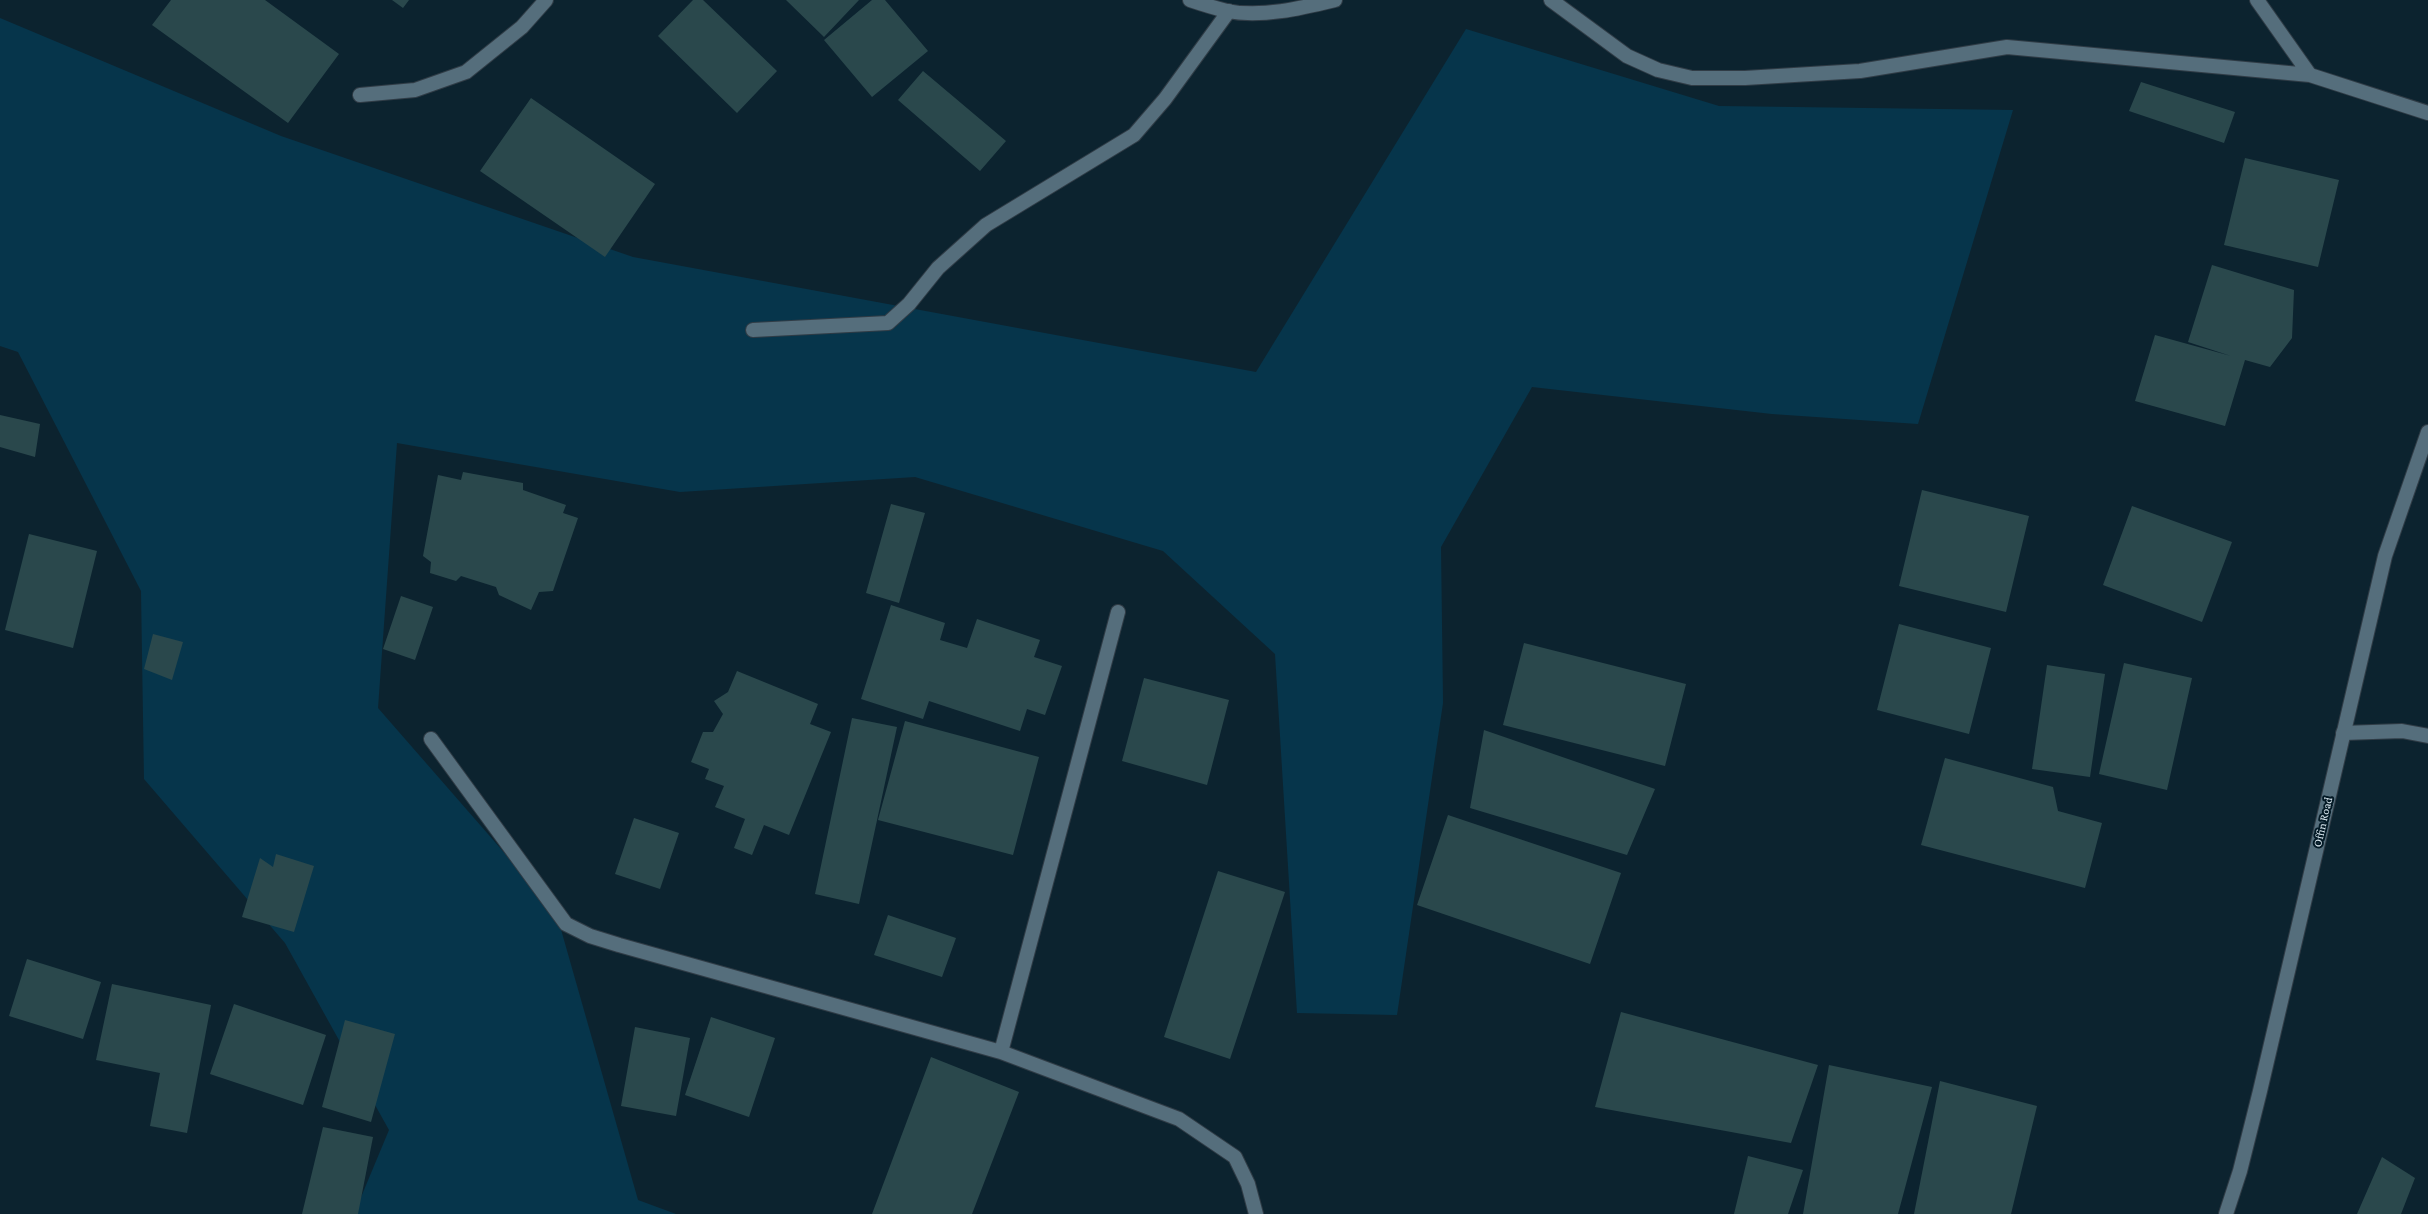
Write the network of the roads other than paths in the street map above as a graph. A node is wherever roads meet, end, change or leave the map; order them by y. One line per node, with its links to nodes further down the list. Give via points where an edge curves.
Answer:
1 (546, 0): 8 (street, via 522,27 466,72 415,90)
2 (1190, 0): 6 (street)
3 (1335, 0): 6 (street, via 1272,12)
4 (1551, 0): 7 (street, via 1627,56 1658,70 1692,78 1860,71 2008,47)
5 (2257, 0): 7 (street)
6 (1228, 11): 10 (street, via 1165,99 1134,134 986,225 938,268 909,304 888,323)
7 (2310, 75): 9 (street)
8 (360, 95)
9 (2428, 113)
10 (753, 330)
11 (2428, 432): 13 (street, Offin Road, via 2385,556)
12 (1118, 612): 16 (street)
13 (2343, 732): 14 (street, via 2402,731); 18 (street, Offin Road, via 2258,1100)
14 (2428, 736)
15 (431, 739): 16 (street, via 566,924 619,945)
16 (1001, 1052): 17 (street, via 1179,1119 1206,1136 1235,1157 1248,1184)
17 (1256, 1214)
18 (2226, 1214)

